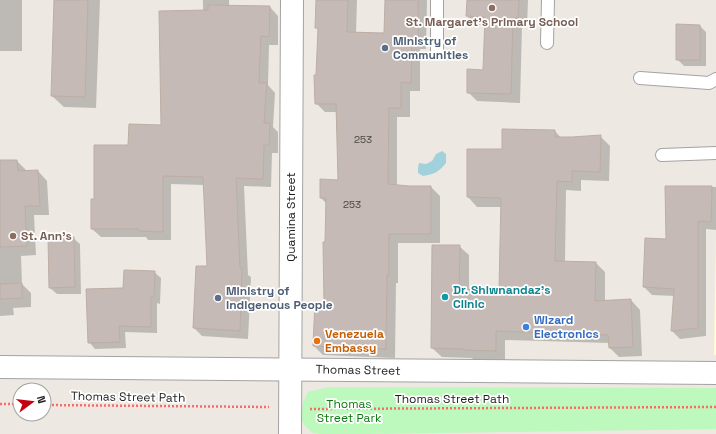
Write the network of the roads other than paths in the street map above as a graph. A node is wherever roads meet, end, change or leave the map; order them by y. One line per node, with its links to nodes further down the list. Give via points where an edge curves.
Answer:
1 (292, 0): 11 (street, Quamina Street)
2 (437, 0): 5 (lane)
3 (548, 0): 4 (lane)
4 (547, 43)
5 (437, 53)
6 (640, 78): 7 (lane, via 709,82)
7 (716, 79)
8 (716, 153): 9 (lane)
9 (662, 155)
10 (0, 367): 11 (street, Thomas Street)
11 (290, 370): 12 (street, Thomas Street); 13 (street, Quamina Street)
12 (716, 373)
13 (290, 434)

